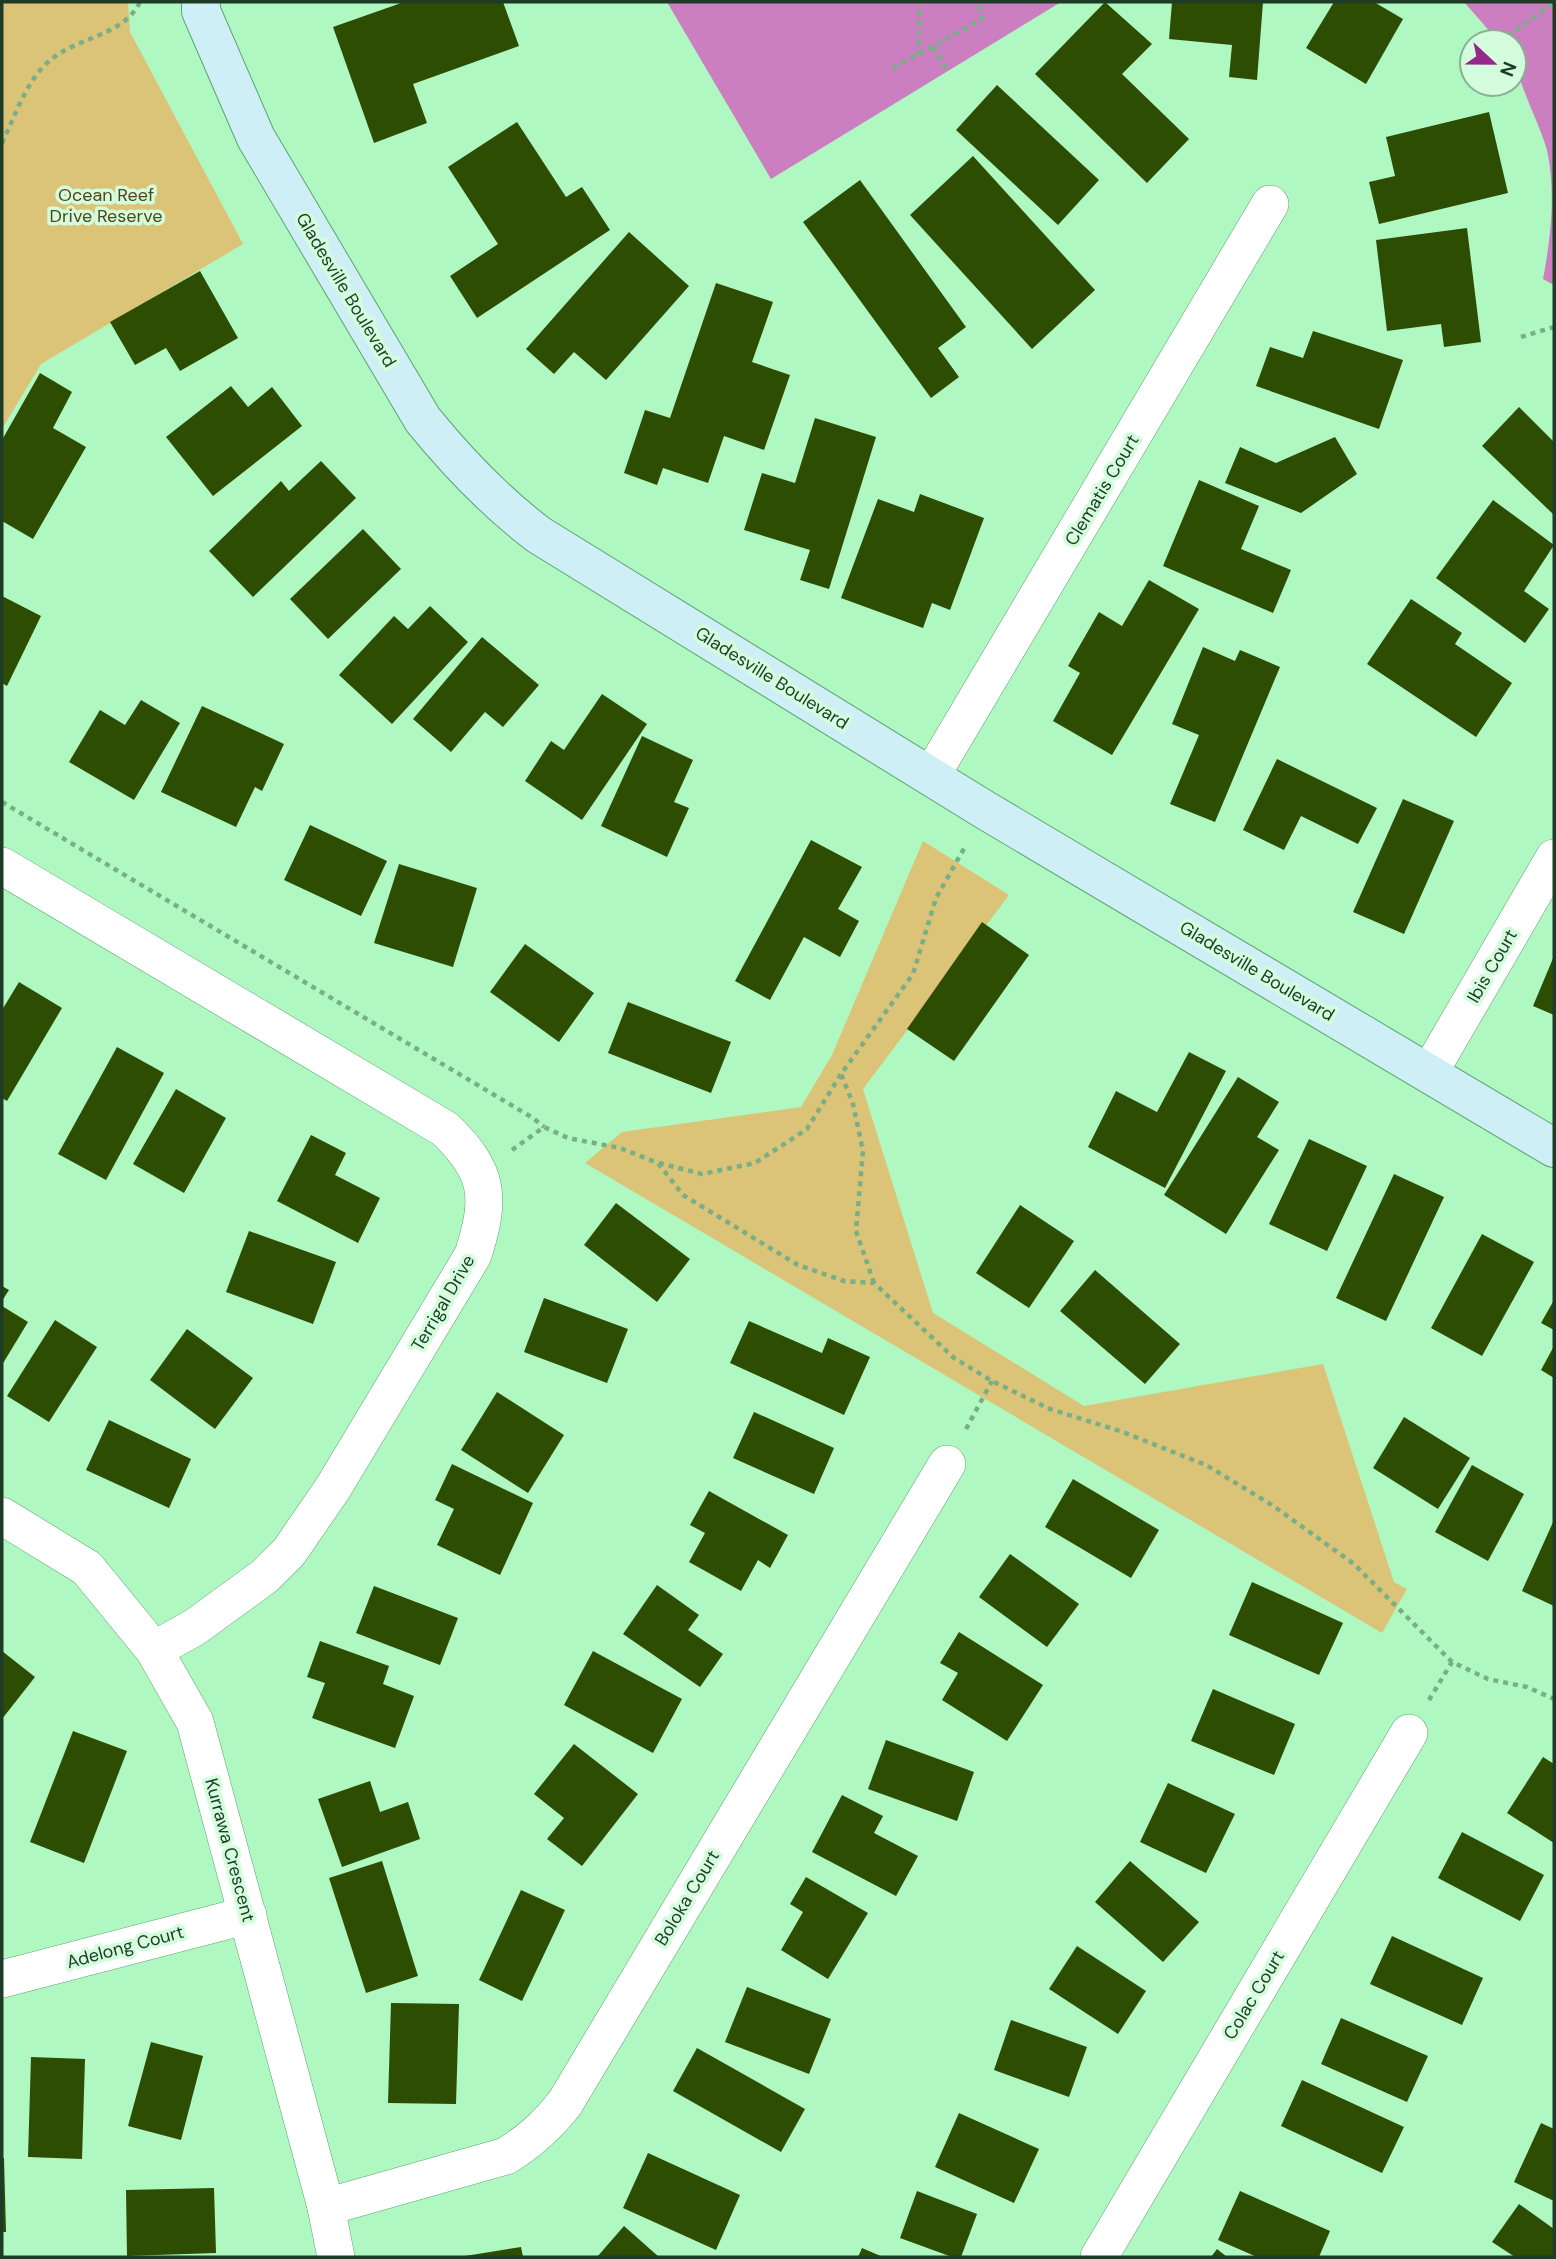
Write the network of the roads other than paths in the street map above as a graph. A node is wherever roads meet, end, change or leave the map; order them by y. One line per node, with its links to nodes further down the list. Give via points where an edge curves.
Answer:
1 (201, 2): 3 (street, Gladesville Boulevard, via 256,138 423,420 454,459 539,535)
2 (1270, 204): 3 (street, Clematis Court)
3 (931, 776): 6 (street, Gladesville Boulevard)
4 (1554, 858): 6 (street, Ibis Court)
5 (2, 866): 10 (street, Terrigal Drive, via 445,1129 465,1148 480,1172 485,1193 484,1218 473,1255 289,1552 265,1577)
6 (1429, 1073): 7 (street, Gladesville Boulevard)
7 (1554, 1148)
8 (947, 1464): 14 (street, Boloka Court, via 549,2124 506,2156)
9 (2, 1516): 10 (street, Kurrawa Crescent, via 87,1568)
10 (154, 1650): 12 (street, Kurrawa Crescent, via 195,1722)
11 (1409, 1733): 16 (street, Colac Court)
12 (247, 1915): 13 (street, Adelong Court); 14 (street, Kurrawa Crescent)
13 (2, 1979)
14 (326, 2207): 15 (street, Kurrawa Crescent)
15 (337, 2257)
16 (1099, 2257)

